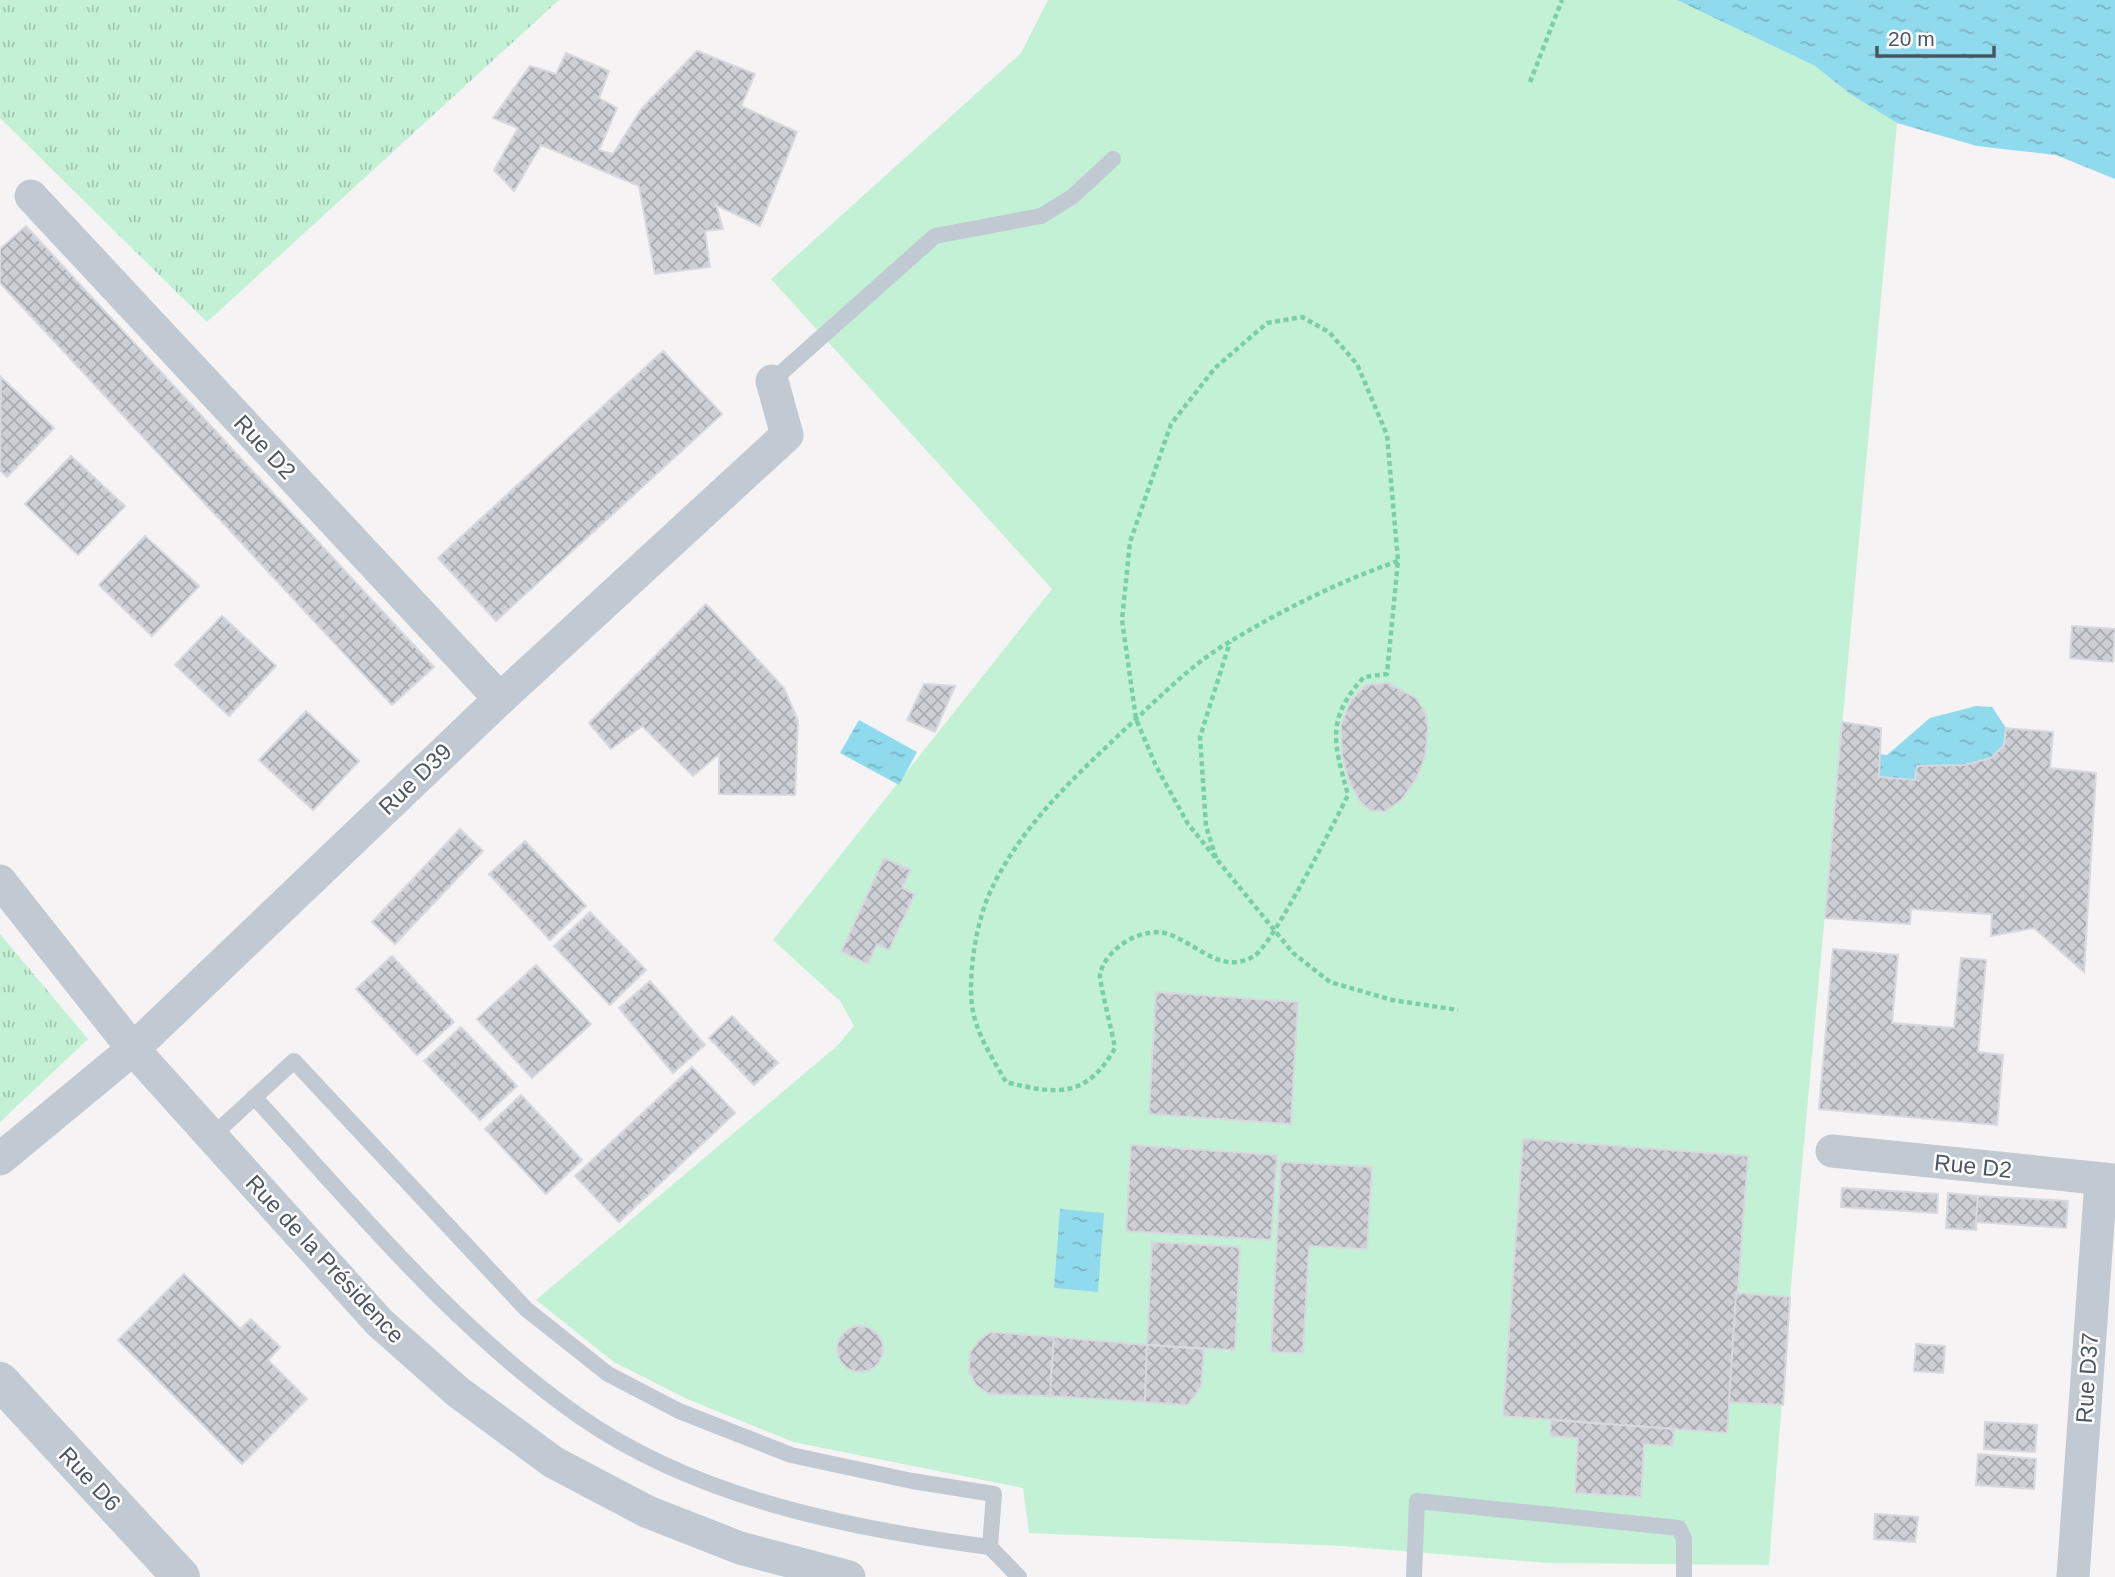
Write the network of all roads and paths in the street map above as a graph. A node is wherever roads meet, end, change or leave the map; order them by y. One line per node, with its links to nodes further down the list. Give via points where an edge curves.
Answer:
1 (1562, 0): 2 (path)
2 (1530, 82)
3 (1113, 159): 5 (lane, via 1072,197 1041,216 935,236)
4 (31, 196): 8 (street, Rue D2)
5 (772, 381): 8 (street, Rue D39, via 787,435)
6 (1398, 561): 7 (path, via 1344,580); 9 (path, via 1387,435 1357,364 1329,332 1302,317 1267,323 1215,369 1171,425 1130,542 1122,620); 12 (path, via 1387,674 1364,677 1336,717 1336,742 1348,795)
7 (1230, 641): 9 (path); 10 (path, via 1200,737 1206,826)
8 (500, 699): 14 (street, Rue D39)
9 (1136, 719): 10 (path, via 1188,824); 12 (path, via 1038,817 992,887 972,954 972,1006 988,1052 1006,1082 1043,1091 1078,1088 1102,1071 1115,1048 1100,976 1111,950 1133,937 1168,933 1216,960 1236,964 1256,956)
10 (1217, 860): 12 (path)
11 (0, 881): 14 (street, Rue de la Présidence)
12 (1273, 932): 13 (path, via 1330,982 1392,1000)
13 (1458, 1010)
14 (133, 1049): 16 (street, Rue de la Présidence); 18 (street, Rue D39)
15 (254, 1097): 16 (lane); 21 (lane, via 426,1285 493,1350 581,1417 661,1463 775,1506 904,1536); 21 (lane, via 294,1061 526,1309 608,1374 679,1411 791,1455 994,1494)
16 (212, 1136): 23 (street, Rue de la Présidence, via 379,1322 458,1392 553,1462 648,1512 740,1548)
17 (1832, 1151): 19 (street, Rue D2)
18 (0, 1159)
19 (2108, 1180): 27 (street, Rue D37)
20 (0, 1381): 22 (street, Rue D6)
21 (989, 1547): 24 (lane)
22 (181, 1577)
23 (849, 1577)
24 (1019, 1577)
25 (1414, 1577): 26 (lane, via 1417,1501 1679,1528 1684,1539)
26 (1684, 1577)
27 (2073, 1577)

